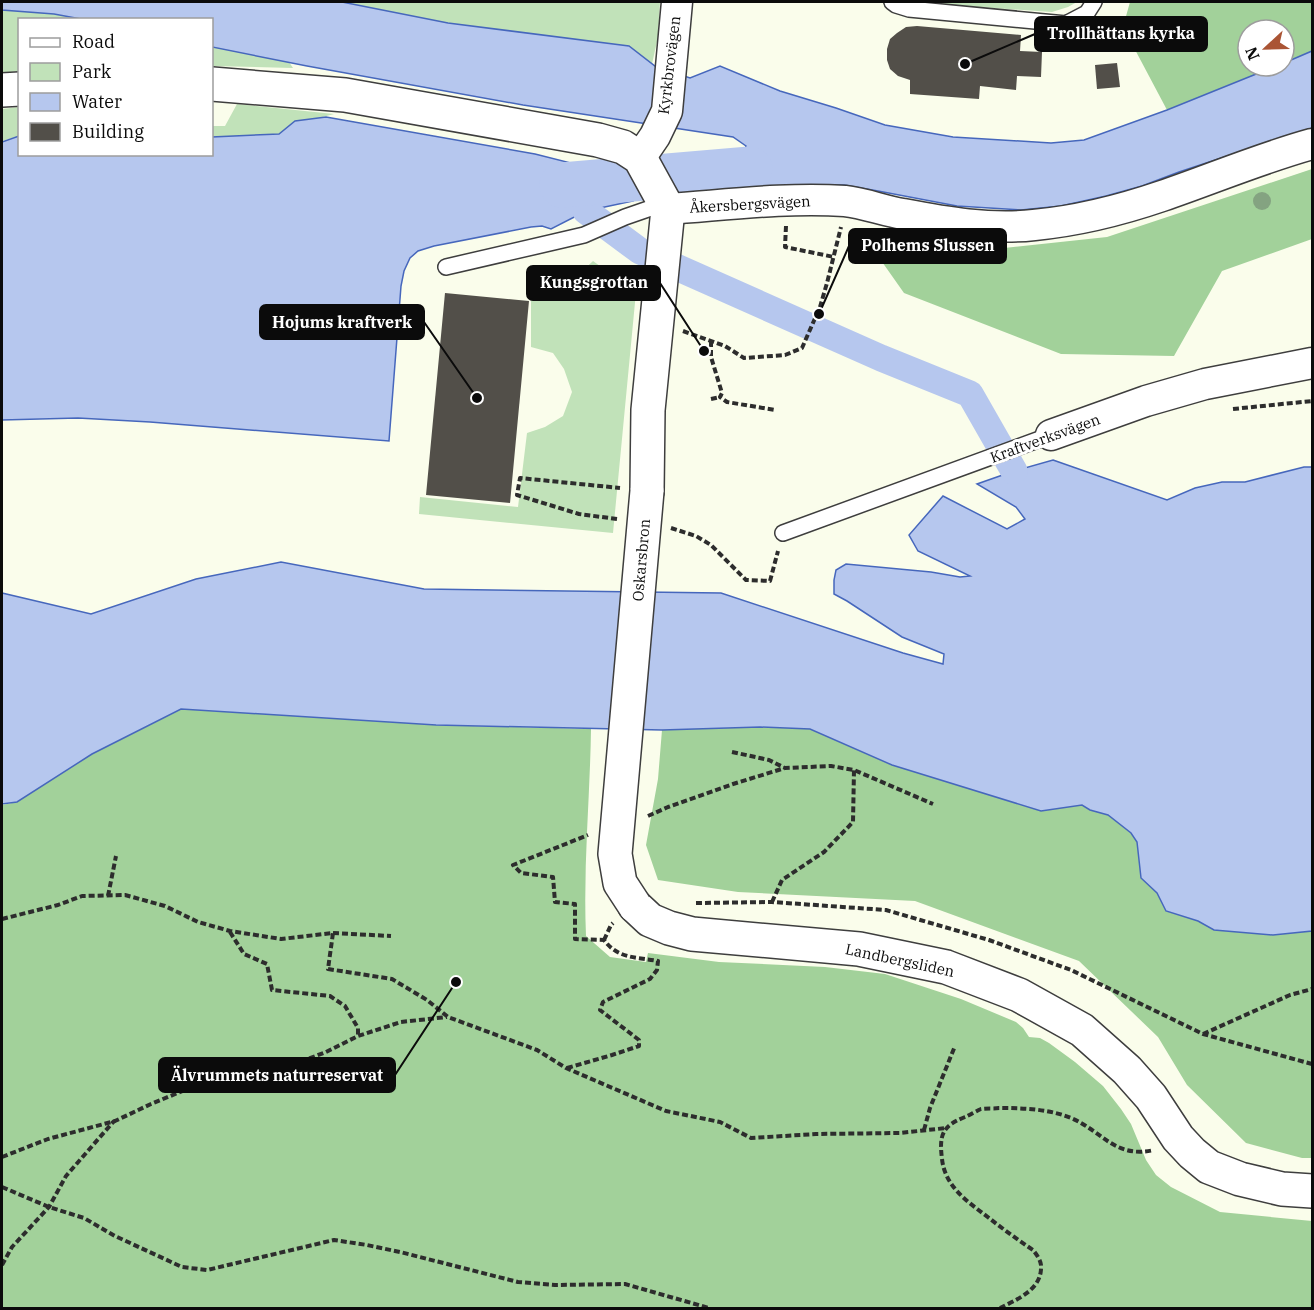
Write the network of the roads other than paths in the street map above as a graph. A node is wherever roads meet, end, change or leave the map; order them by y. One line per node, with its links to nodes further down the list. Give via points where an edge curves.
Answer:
1 (677, 2): 8 (street, Kyrkbrovägen, via 667,111)
2 (892, 2): 3 (lane, via 909,9 1066,24 1087,13)
3 (1094, 2)
4 (213, 84): 8 (street, via 345,95 598,140)
5 (18, 89): 6 (street)
6 (2, 90)
7 (1312, 144): 9 (street, Åkersbergsvägen, via 1122,209 1031,225 983,226 847,201 786,201)
8 (646, 159): 9 (street, Åkersbergsvägen)
9 (667, 213): 10 (lane, via 651,208 584,235); 14 (street, Oskarsbron, bridge, via 648,410 647,491 615,854)
10 (446, 267)
11 (1312, 363): 12 (street, Kraftverksvägen, via 1205,384)
12 (1051, 435): 13 (lane, Kraftverksvägen)
13 (783, 533)
14 (623, 916): 15 (street, Landbergsliden, via 684,932 860,949 946,967 1019,994 1082,1030 1127,1070 1178,1138 1209,1167 1282,1189)
15 (1312, 1191)

